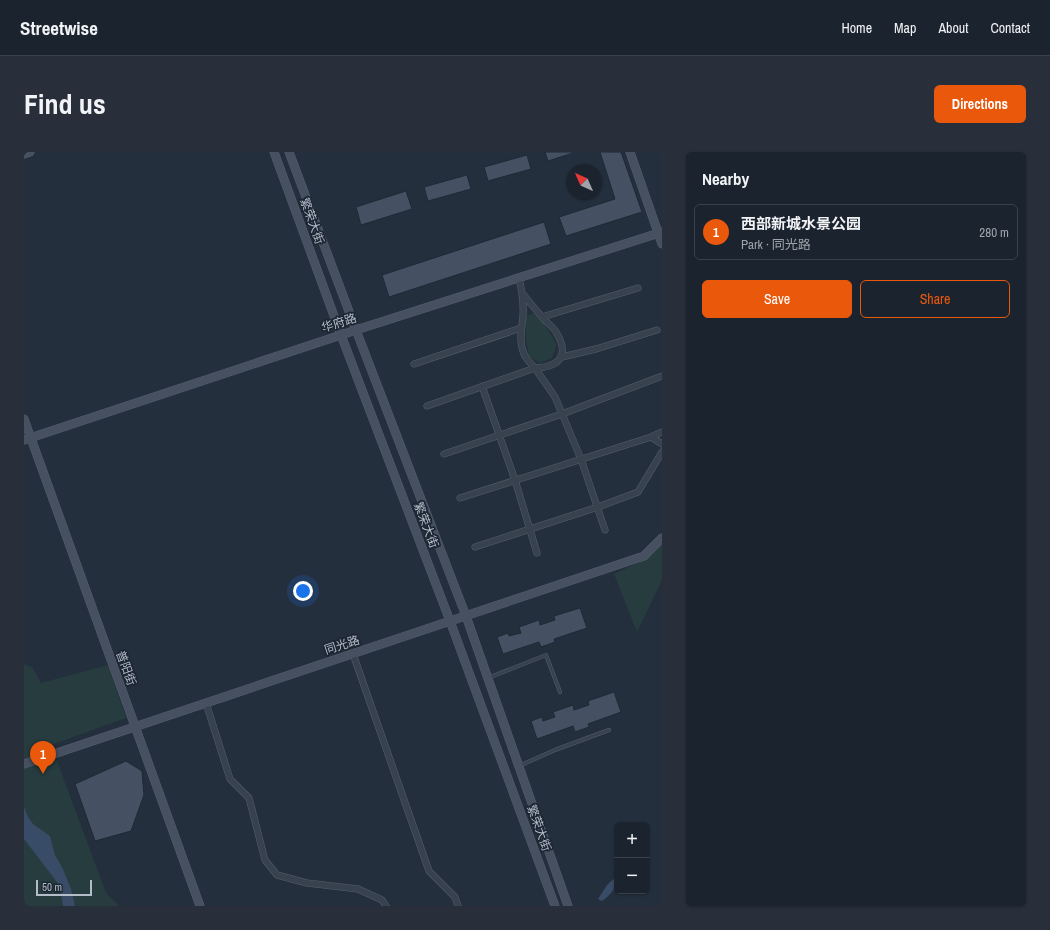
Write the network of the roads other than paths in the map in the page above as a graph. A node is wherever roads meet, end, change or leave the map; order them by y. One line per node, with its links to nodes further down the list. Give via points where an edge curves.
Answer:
1 (30, 152): 5 (street)
2 (274, 152): 15 (street, 繁荣大街)
3 (289, 152): 13 (street, 繁荣大街)
4 (630, 152): 6 (street)
5 (24, 154)
6 (660, 232): 7 (street); 8 (street, 华府路)
7 (662, 244)
8 (519, 278): 10 (street); 13 (street, 华府路)
9 (638, 288): 11 (street)
10 (523, 294): 11 (street); 12 (street)
11 (542, 317): 16 (street, via 556,332 563,349)
12 (520, 328): 17 (street); 18 (street, via 525,356)
13 (356, 330): 15 (street, 华府路); 40 (street, 繁荣大街)
14 (657, 330): 16 (street)
15 (341, 335): 27 (street, 华府路); 41 (street, 繁荣大街)
16 (562, 357): 18 (street, via 546,368)
17 (414, 364)
18 (535, 368): 20 (street); 22 (street, via 555,397)
19 (662, 376): 22 (street)
20 (482, 386): 21 (street); 25 (street)
21 (428, 406)
22 (562, 414): 25 (street); 31 (street)
23 (24, 419): 27 (street, 普阳街)
24 (662, 432): 26 (street)
25 (500, 435): 30 (street); 32 (street)
26 (651, 437): 28 (street); 31 (street)
27 (27, 439): 46 (street, 普阳街)
28 (662, 444)
29 (662, 452): 34 (street, via 638,492)
30 (444, 454)
31 (581, 459): 32 (street); 34 (street)
32 (515, 480): 33 (street); 35 (street)
33 (460, 498)
34 (598, 507): 35 (street); 36 (street)
35 (529, 529): 38 (street); 39 (street)
36 (605, 530)
37 (662, 538): 40 (street, 同光路, via 644,556)
38 (475, 547)
39 (537, 552)
40 (466, 616): 41 (street, 同光路); 43 (street, 繁荣大街)
41 (450, 621): 42 (street, 同光路); 53 (street, 繁荣大街)
42 (353, 654): 45 (street, 同光路); 52 (street, via 429,871 455,897)
43 (488, 678): 44 (lane, via 546,654); 49 (street, 繁荣大街)
44 (560, 692)
45 (206, 703): 46 (street, 同光路); 51 (street, via 230,779 249,798 265,860 277,875 307,883 358,889 382,900)
46 (134, 727): 48 (street, 同光路); 50 (street, 普阳街)
47 (608, 730): 49 (lane)
48 (24, 764)
49 (519, 766): 54 (street, 繁荣大街)
50 (200, 906)
51 (386, 906)
52 (458, 906)
53 (555, 906)
54 (568, 906)

